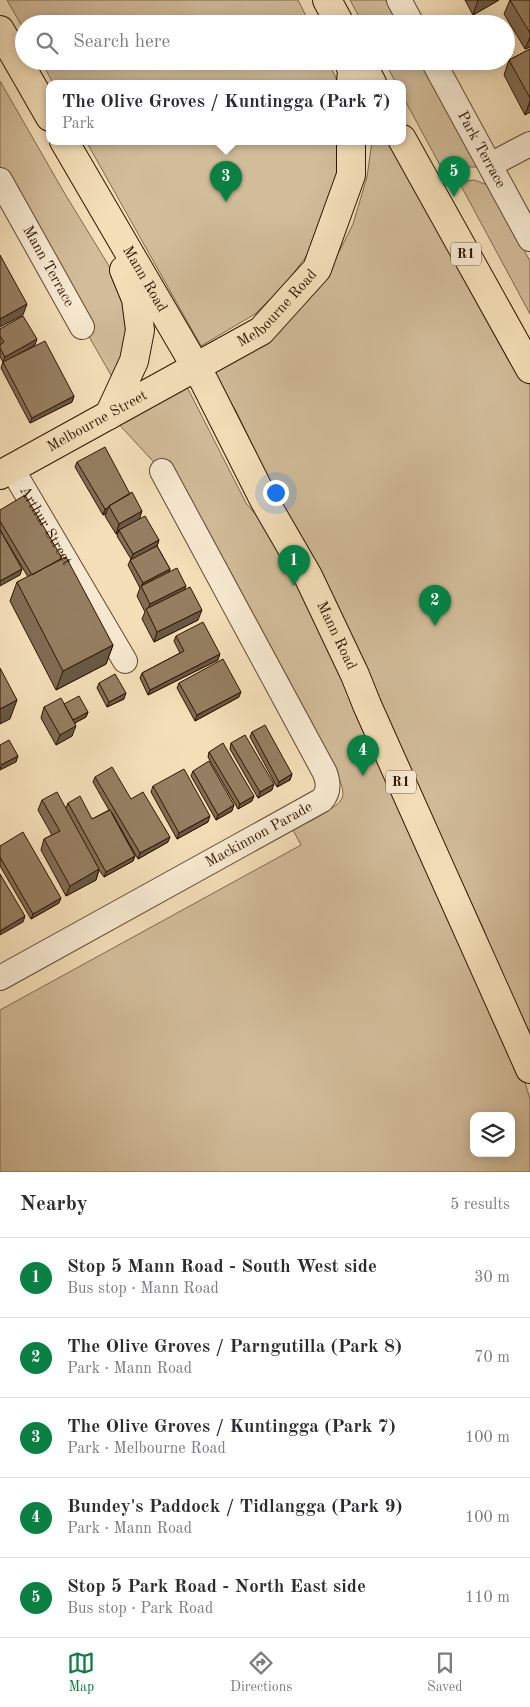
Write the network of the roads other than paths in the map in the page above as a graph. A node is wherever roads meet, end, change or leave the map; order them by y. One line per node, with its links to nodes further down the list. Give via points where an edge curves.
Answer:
1 (325, 0): 3 (main road); 4 (main road)
2 (399, 0): 5 (street)
3 (330, 15)
4 (334, 15)
5 (407, 15)
6 (0, 30): 7 (main road)
7 (15, 56)
8 (23, 70): 10 (main road)
9 (438, 70): 15 (street, Park Terrace)
10 (46, 110)
11 (530, 144): 15 (street)
12 (66, 145): 17 (main road, Mann Road / R1)
13 (351, 145): 20 (main road, Melbourne Road, via 351,175 317,269 261,330)
14 (405, 145): 21 (main road, R1)
15 (490, 165): 18 (street, Park Terrace)
16 (0, 180): 19 (street, Mann Terrace)
17 (86, 180): 20 (main road, Mann Road / R1); 22 (main road, via 136,299 140,330 134,361)
18 (530, 239)
19 (82, 327)
20 (195, 366): 22 (main road, Melbourne Street); 27 (main road, Mann Road / R1, via 264,500 308,576)
21 (530, 369)
22 (109, 415): 24 (main road, Melbourne Street)
23 (162, 470): 26 (street, Mackinnon Parade, via 325,773 329,783 327,795)
24 (6, 472): 25 (street, Arthur Street)
25 (125, 662)
26 (0, 978)
27 (530, 1069)

